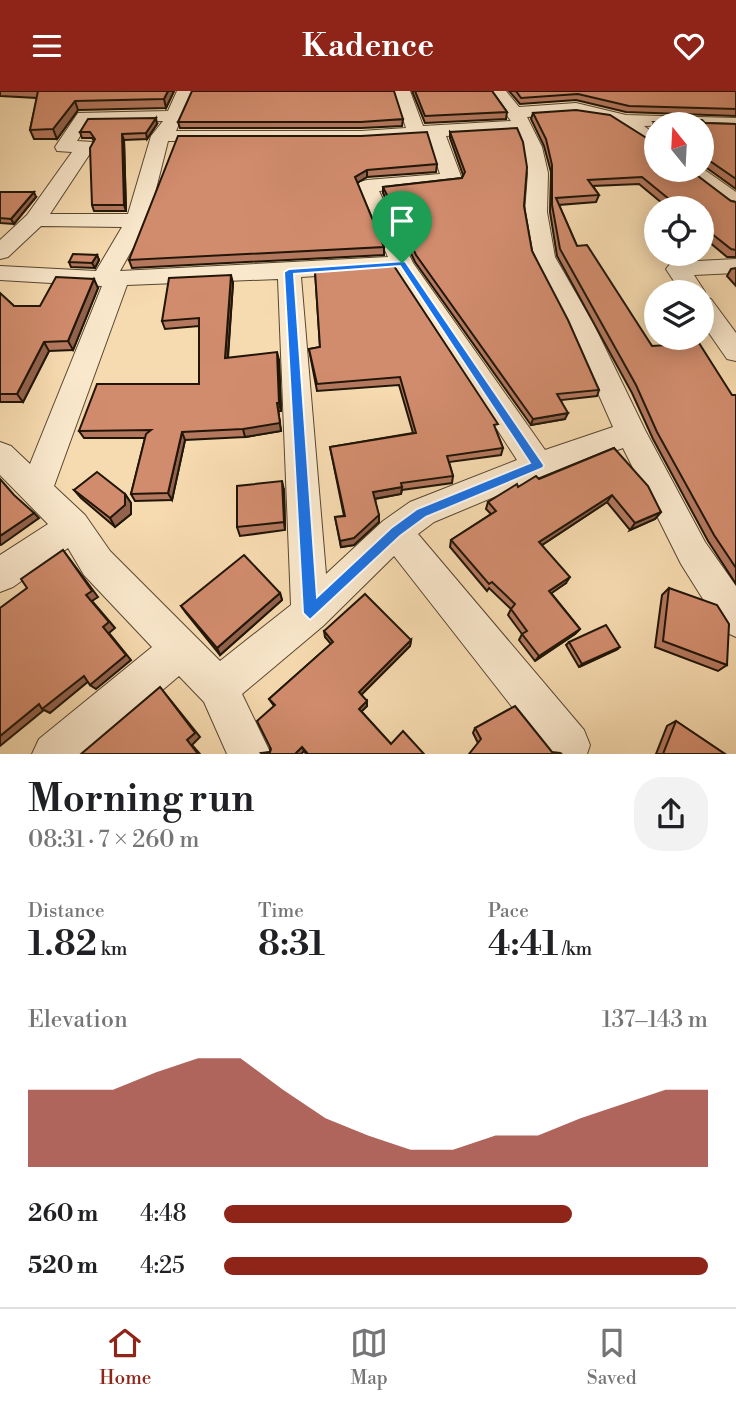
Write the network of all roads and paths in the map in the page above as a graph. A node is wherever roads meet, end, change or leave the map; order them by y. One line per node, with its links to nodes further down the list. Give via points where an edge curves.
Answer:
1 (185, 91): 4 (street)
2 (402, 91): 8 (street)
3 (497, 91): 5 (street)
4 (172, 116): 10 (street, via 169,130); 14 (street, via 84,117 64,147 86,146)
5 (519, 119): 6 (street, via 576,108); 8 (street); 26 (street, via 533,148 538,173 536,212 544,257)
6 (626, 120): 7 (street); 9 (street)
7 (730, 122): 11 (street)
8 (426, 131): 10 (street, via 361,136); 17 (street, via 452,179 367,186)
9 (644, 134)
10 (160, 137): 15 (street)
11 (736, 137)
12 (708, 182): 13 (street)
13 (736, 202)
14 (35, 220): 15 (street); 16 (street)
15 (137, 221): 21 (street)
16 (0, 252)
17 (402, 263): 19 (street); 28 (street)
18 (736, 266): 22 (street, via 678,269)
19 (289, 272): 21 (street); 33 (street)
20 (0, 273): 21 (street)
21 (110, 279): 29 (street)
22 (685, 280)
23 (714, 317): 24 (street)
24 (727, 331): 25 (street)
25 (736, 352)
26 (631, 433): 28 (street); 34 (street, via 693,553)
27 (0, 455): 29 (street)
28 (538, 465): 31 (street, via 422,513)
29 (36, 490): 30 (street)
30 (73, 526): 32 (street); 35 (street, via 97,563)
31 (395, 532): 33 (street); 37 (street)
32 (0, 575)
33 (310, 613): 36 (street)
34 (736, 618)
35 (179, 650): 36 (street); 38 (street)
36 (218, 688): 39 (street)
37 (569, 745)
38 (54, 754)
39 (249, 754)

